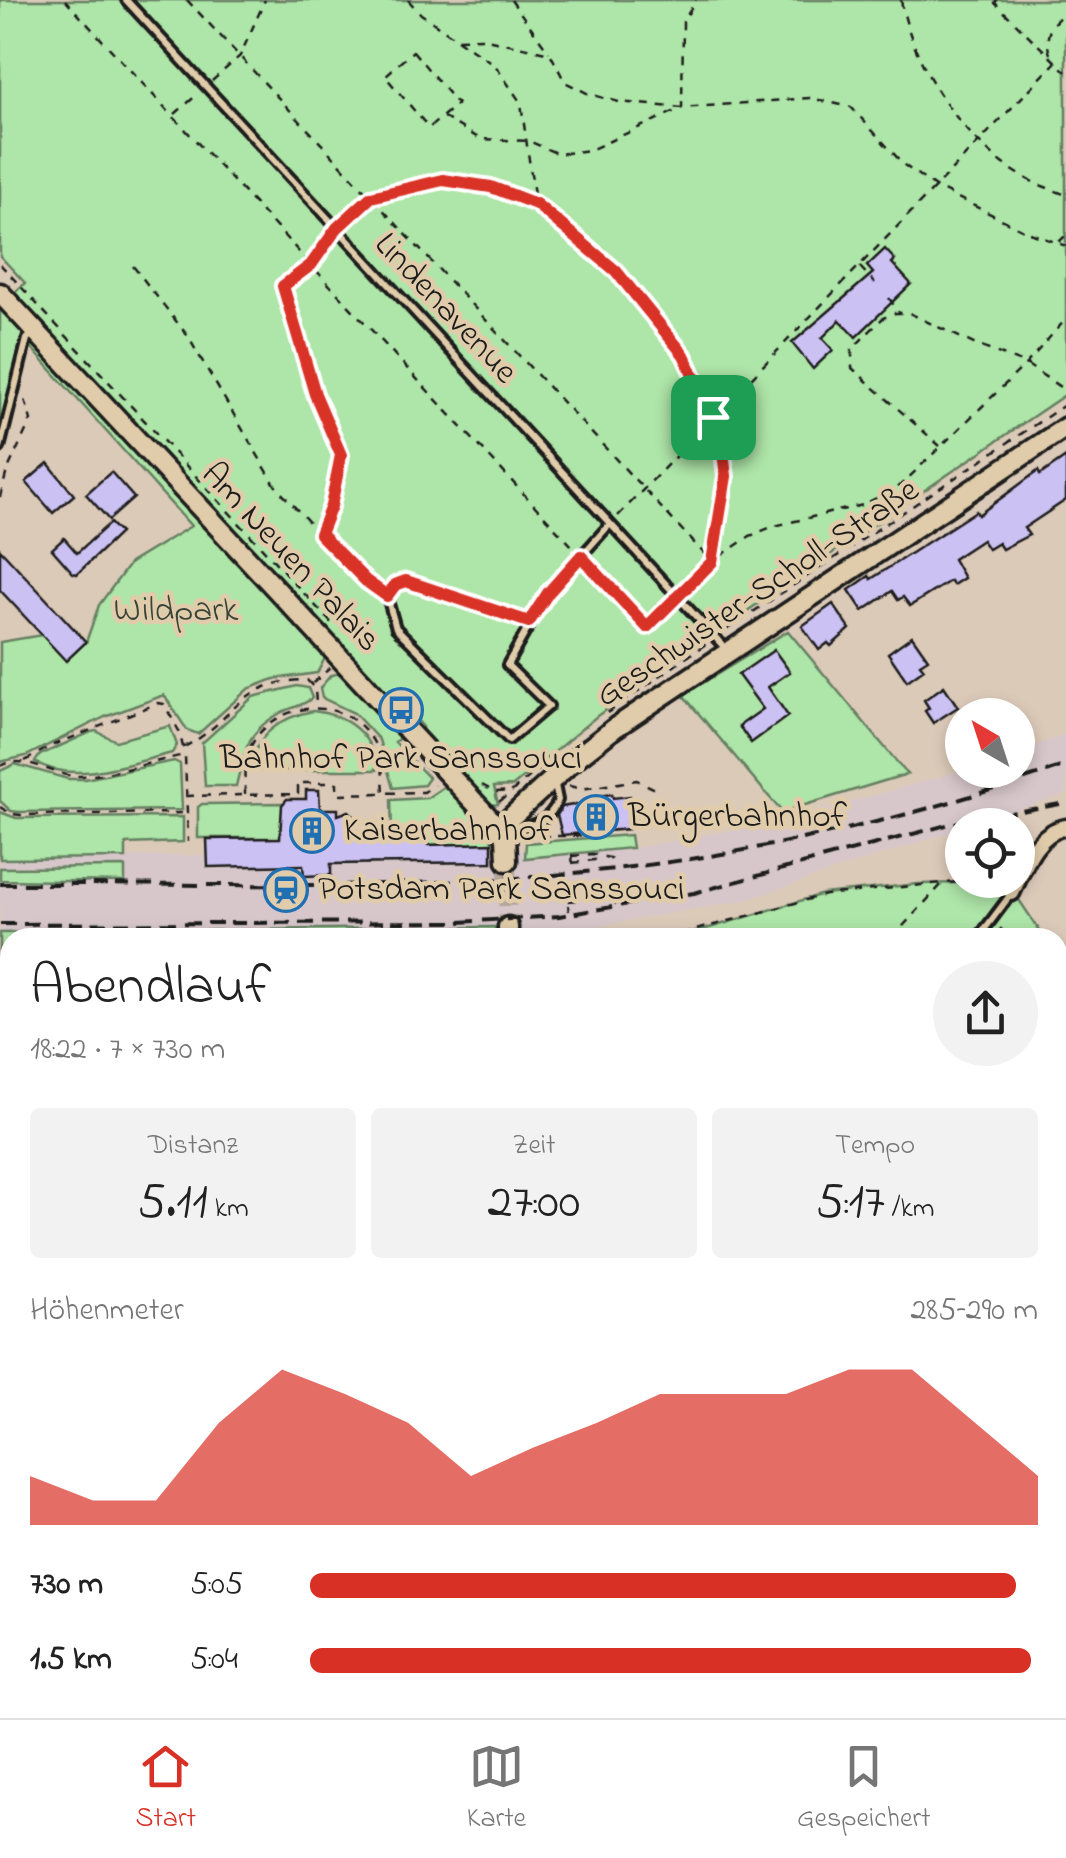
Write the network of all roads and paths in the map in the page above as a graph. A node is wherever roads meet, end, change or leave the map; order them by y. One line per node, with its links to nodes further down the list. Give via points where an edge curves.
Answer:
1 (66, 0): 29 (path)
2 (126, 0): 24 (lane, Lindenavenue)
3 (187, 0): 13 (path)
4 (265, 0): 13 (path)
5 (408, 0): 11 (path)
6 (511, 0): 12 (path)
7 (696, 0): 16 (path, via 683,22)
8 (901, 0): 19 (path, via 920,62)
9 (994, 1): 14 (path)
10 (1066, 13): 14 (path, via 1048,32)
11 (457, 39): 12 (path); 18 (path, via 495,65 520,103)
12 (550, 54): 16 (path, via 566,82 588,94)
13 (240, 56): 22 (path)
14 (1056, 62): 15 (path); 19 (path)
15 (1066, 70)
16 (682, 108): 18 (path, via 590,150 558,154); 20 (path, via 832,100 851,106 904,164)
17 (443, 117): 17 (path, via 429,128 385,76 413,52 458,104); 18 (path, via 480,139)
18 (529, 142): 23 (path)
19 (980, 142): 20 (path); 21 (path, via 1028,179)
20 (936, 187): 26 (path); 31 (path)
21 (1066, 195)
22 (371, 197): 23 (path, via 443,180 491,187); 24 (path); 46 (path)
23 (536, 204): 42 (path, via 616,271 684,355)
24 (337, 228): 29 (path); 48 (lane, Lindenavenue)
25 (1066, 234): 26 (path)
26 (1058, 243): 27 (path)
27 (1066, 246)
28 (0, 264): 55 (path)
29 (311, 265): 49 (path, via 283,286 341,455); 50 (path)
30 (133, 266): 49 (path, via 187,335 277,488)
31 (859, 266): 32 (path); 42 (path)
32 (875, 283)
33 (0, 293): 37 (street, Am Neuen Palais)
34 (889, 298): 35 (path)
35 (899, 313): 38 (path); 44 (path, via 883,318 852,349 852,368)
36 (1066, 319): 38 (path)
37 (35, 332): 39 (lane); 75 (street, Am Neuen Palais)
38 (1026, 364): 40 (path); 44 (path)
39 (20, 367): 45 (lane); 47 (path, via 31,420)
40 (1066, 391)
41 (1066, 404): 56 (path)
42 (713, 417): 46 (path); 51 (path, via 726,476)
43 (1066, 428): 56 (street, Geschwister-Scholl-Straße)
44 (941, 447): 51 (path, via 901,485 863,504 774,526)
45 (0, 448)
46 (644, 489): 48 (path); 51 (path)
47 (0, 497)
48 (610, 524): 50 (lane); 53 (lane, Lindenavenue)
49 (320, 534): 52 (path)
50 (581, 556): 53 (path, via 647,627); 54 (lane)
51 (712, 562): 53 (path)
52 (387, 596): 54 (lane, via 406,581); 54 (lane, via 396,628 509,740 548,706 507,665)
53 (678, 598): 56 (lane, Lindenavenue)
54 (529, 622)
55 (345, 638)
56 (721, 645): 60 (path); 65 (street, Geschwister-Scholl-Straße)
57 (331, 668): 58 (path)
58 (312, 684): 59 (path); 61 (path, via 298,680 252,692)
59 (316, 707): 69 (path, via 346,714 368,734 381,760); 71 (path, via 284,716 257,738 246,758)
60 (599, 720)
61 (183, 748): 62 (path); 63 (path, via 172,715 158,703)
62 (185, 755): 63 (path, via 83,776); 70 (path)
63 (24, 762): 64 (path)
64 (0, 766)
65 (550, 774): 67 (path, via 582,789 637,780); 68 (path); 75 (street, Geschwister-Scholl-Straße)
66 (436, 783): 69 (path, via 424,792)
67 (657, 790)
68 (513, 791): 68 (path, via 498,804 476,781 495,792)
69 (384, 793): 71 (path, via 337,794 337,783 298,783 298,794)
70 (186, 796): 71 (path); 73 (path)
71 (245, 796)
72 (0, 807): 73 (path, via 21,815)
73 (187, 813): 78 (path)
74 (1066, 827): 79 (street)
75 (498, 829): 82 (street, via 506,836)
76 (598, 835): 77 (path)
77 (523, 838)
78 (188, 842)
79 (1035, 847)
80 (601, 860): 83 (path)
81 (618, 860): 83 (path, via 572,855)
82 (507, 861)
83 (572, 863): 84 (path)
84 (573, 870)
85 (942, 883): 97 (path, via 788,902)
86 (945, 883): 98 (path)
87 (614, 886): 90 (path)
88 (566, 888): 93 (path)
89 (621, 892): 90 (path)
90 (614, 893): 94 (path)
91 (605, 897): 93 (path)
92 (1008, 898): 96 (lane)
93 (568, 901): 95 (path)
94 (616, 905)
95 (569, 911)
96 (992, 920): 99 (lane); 100 (path)
97 (700, 928)
98 (901, 928)
99 (986, 928)
100 (1000, 928)

